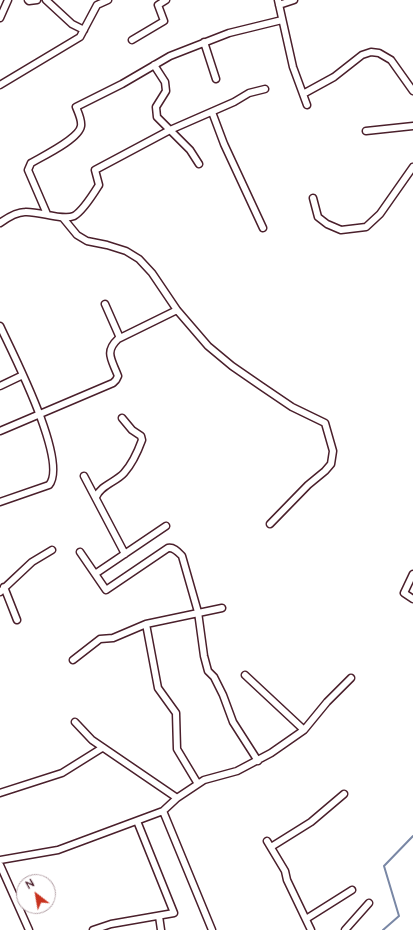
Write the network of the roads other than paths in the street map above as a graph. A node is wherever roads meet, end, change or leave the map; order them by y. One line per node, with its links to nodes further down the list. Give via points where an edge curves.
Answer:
1 (8, 0): 9 (street)
2 (28, 0): 3 (street)
3 (37, 0)
4 (46, 0): 11 (street, via 72,24)
5 (108, 0): 11 (street, via 97,5)
6 (166, 0): 12 (street, via 158,5 164,21)
7 (294, 0): 8 (street)
8 (278, 2): 10 (street)
9 (0, 18)
10 (282, 20): 13 (street); 19 (street, via 293,67)
11 (84, 30): 16 (street, via 73,42)
12 (132, 40)
13 (204, 42): 14 (street); 15 (street)
14 (154, 65): 23 (street, via 165,82 166,91 156,107 157,117); 28 (street, via 76,107 82,127 74,138 30,163 28,170)
15 (216, 79)
16 (0, 85)
17 (264, 89): 21 (street, via 249,93)
18 (413, 91): 19 (street, via 392,60 371,52 362,55 334,77)
19 (303, 94): 20 (street)
20 (307, 105)
21 (212, 112): 23 (street); 31 (street)
22 (413, 126): 24 (street)
23 (170, 130): 25 (street, via 190,150); 29 (street, via 95,170 99,185 88,202 74,216)
24 (366, 130)
25 (199, 164)
26 (413, 166): 27 (street, via 380,214 366,226 341,230 327,224 318,217)
27 (313, 198)
28 (47, 214): 29 (street); 30 (street, via 24,212)
29 (63, 218): 33 (street, via 87,241 126,251 139,259 152,273)
30 (0, 223)
31 (263, 228)
32 (105, 304): 36 (street)
33 (177, 310): 36 (street); 45 (street, via 208,346 232,366 292,406 325,423 333,451 332,464 308,484)
34 (0, 326): 35 (street)
35 (2, 338): 37 (street)
36 (120, 338): 39 (street, via 112,345 109,353 118,376 113,383)
37 (23, 375): 38 (street); 39 (street)
38 (0, 386)
39 (40, 413): 41 (street); 44 (street, via 54,462 52,482)
40 (122, 418): 43 (street, via 142,440 124,472 102,488)
41 (0, 431)
42 (84, 476): 43 (street)
43 (96, 497): 49 (street)
44 (0, 502)
45 (270, 524)
46 (166, 526): 49 (street)
47 (52, 550): 53 (street, via 32,562)
48 (80, 552): 50 (street)
49 (125, 554): 50 (street)
50 (95, 574): 56 (street, via 106,590 171,548 182,556)
51 (413, 574): 54 (street, via 404,594)
52 (0, 581): 53 (street)
53 (3, 589): 57 (street)
54 (413, 599)
55 (222, 608): 56 (street)
56 (198, 612): 58 (street); 65 (street, via 208,671 223,695 233,722)
57 (17, 620)
58 (146, 624): 59 (street, via 113,638 100,639); 66 (street, via 158,688 176,713 177,749)
59 (73, 660)
60 (245, 675): 63 (street)
61 (351, 678): 63 (street)
62 (75, 722): 64 (street)
63 (304, 730): 65 (street)
64 (102, 748): 67 (street, via 62,773); 69 (street)
65 (258, 761): 66 (street)
66 (198, 784): 69 (street)
67 (0, 793)
68 (344, 794): 77 (street, via 310,822 269,844 285,871)
69 (177, 798): 70 (street)
70 (163, 811): 71 (street); 82 (street)
71 (137, 821): 72 (street, via 58,850); 76 (street, via 174,913)
72 (0, 860)
73 (0, 865): 79 (street)
74 (352, 890): 77 (street)
75 (369, 903): 84 (street)
76 (159, 916): 78 (street); 81 (street)
77 (306, 919): 83 (street)
78 (102, 928): 80 (street)
79 (29, 930)
80 (93, 930)
81 (161, 930)
82 (212, 930)
83 (311, 930)
84 (345, 930)

